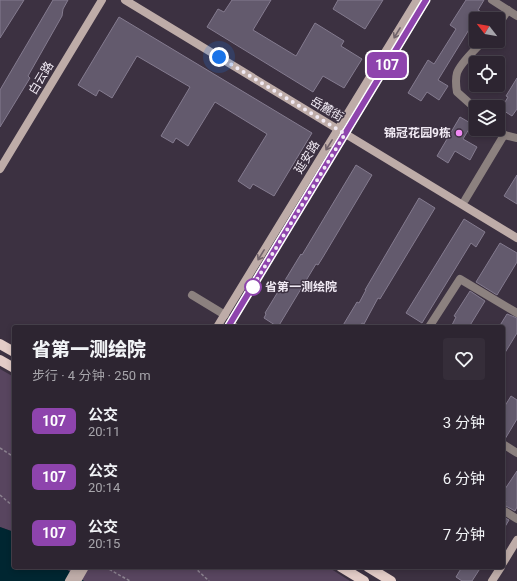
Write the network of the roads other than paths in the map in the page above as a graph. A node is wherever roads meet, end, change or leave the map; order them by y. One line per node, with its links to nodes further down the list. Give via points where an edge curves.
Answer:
1 (98, 0): 17 (street, 白云路)
2 (102, 0): 18 (street, 白云路)
3 (125, 0): 13 (street, 岳麓街)
4 (136, 0): 13 (street, 岳麓街)
5 (417, 0): 13 (street, 延安路, one-way to 13)
6 (426, 0): 13 (street, 延安路)
7 (492, 0): 8 (street)
8 (508, 10): 9 (street); 10 (street)
9 (505, 14)
10 (517, 16)
11 (476, 48): 12 (street, via 457,72 457,92)
12 (469, 103)
13 (343, 129): 19 (street, 岳麓街); 21 (street, 岳麓街); 24 (street, 延安路, one-way to 24); 26 (street, 延安路)
14 (505, 134): 16 (street)
15 (503, 136): 19 (street)
16 (517, 138)
17 (0, 160)
18 (0, 169)
19 (465, 200): 20 (street, 岳麓街)
20 (517, 232)
21 (517, 238)
22 (192, 295): 24 (street)
23 (517, 313): 27 (street, via 460,279)
24 (225, 315): 25 (street, 延安路)
25 (218, 325)
26 (233, 325)
27 (430, 325)
28 (0, 344): 29 (main road)
29 (12, 351)
30 (0, 360): 31 (main road)
31 (12, 367)
32 (505, 445): 33 (street)
33 (517, 453)
34 (505, 511): 35 (street)
35 (517, 519)
36 (517, 540): 37 (street)
37 (505, 560)
38 (76, 569): 43 (street)
39 (84, 569): 44 (street)
40 (344, 569): 45 (main road)
41 (371, 569): 46 (main road)
42 (500, 569): 47 (street)
43 (69, 581)
44 (77, 581)
45 (364, 581)
46 (391, 581)
47 (492, 581)

